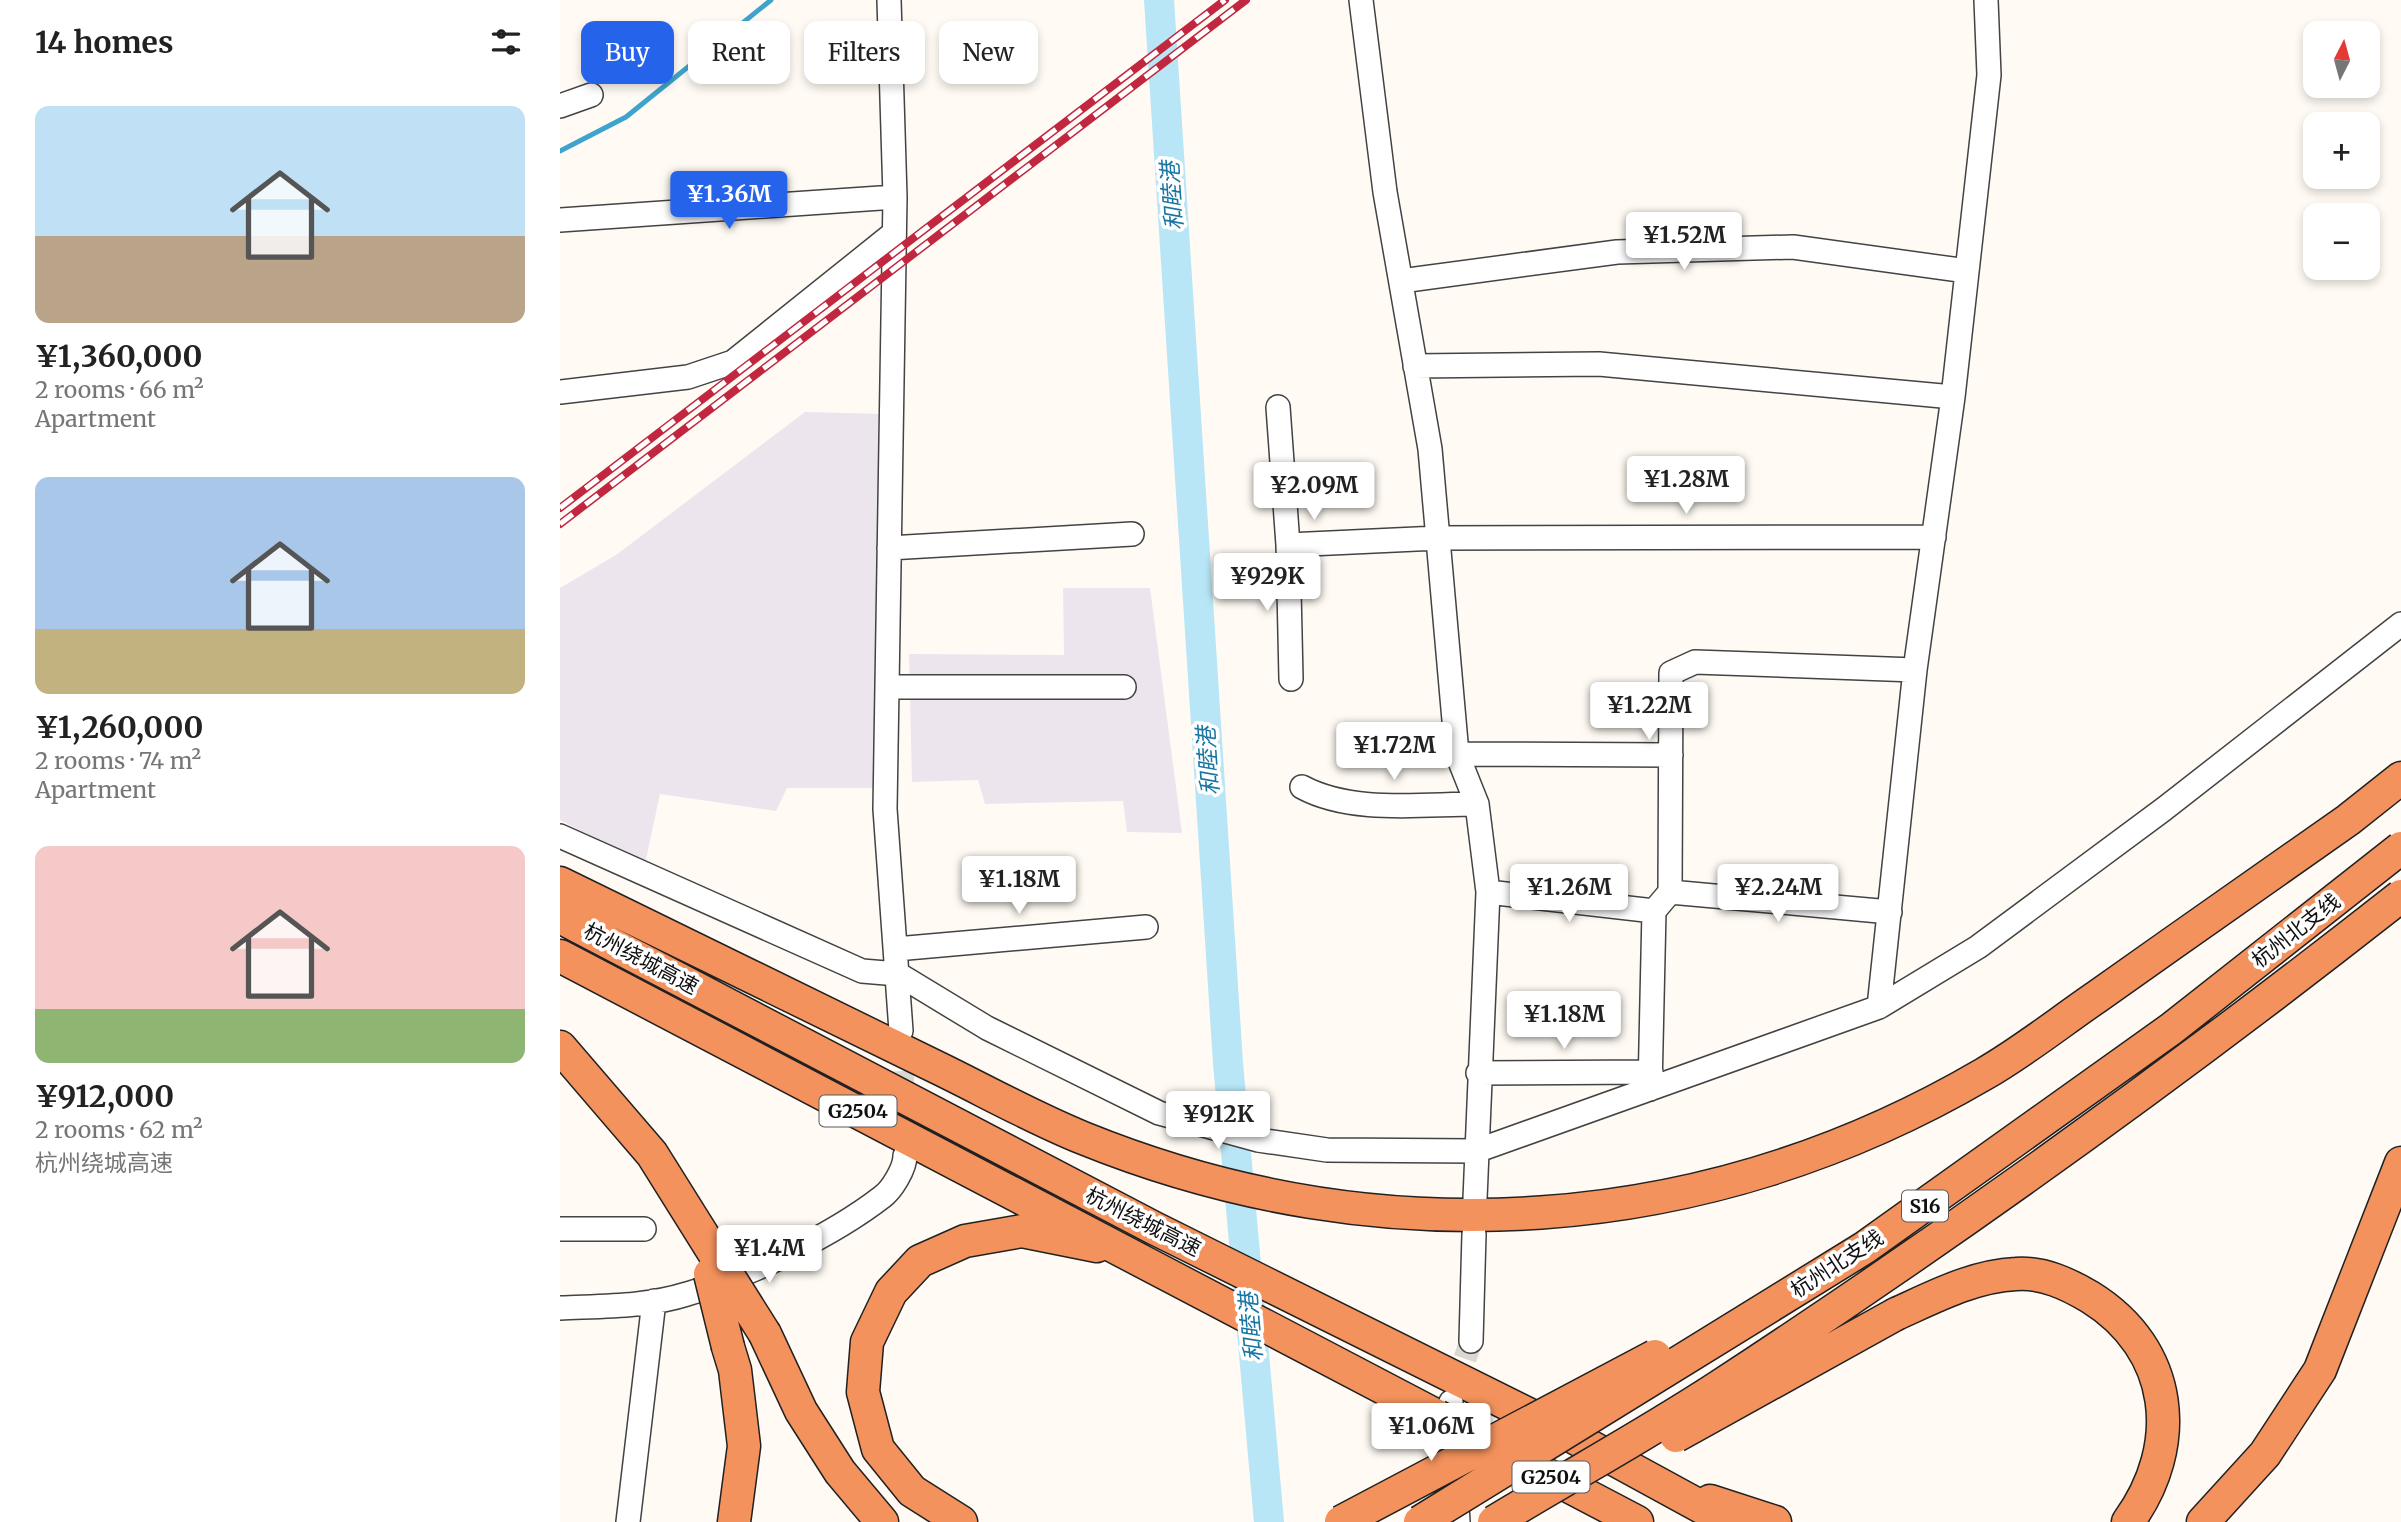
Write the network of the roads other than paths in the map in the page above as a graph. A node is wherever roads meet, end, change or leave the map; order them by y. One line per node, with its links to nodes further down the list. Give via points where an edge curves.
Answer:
1 (889, 0): 6 (street)
2 (1361, 0): 10 (street)
3 (1986, 0): 9 (street, via 1989,75)
4 (591, 95): 5 (street)
5 (560, 106)
6 (895, 197): 7 (street); 8 (street)
7 (560, 220)
8 (894, 233): 12 (street, via 733,362 688,377); 19 (street)
9 (1967, 271): 10 (street, via 1779,248 1616,252); 13 (street)
10 (1401, 281): 11 (street)
11 (1415, 366): 13 (street, via 1599,363); 17 (street, via 1430,449)
12 (560, 392)
13 (1954, 397): 16 (street)
14 (1278, 407): 18 (street)
15 (1132, 534): 19 (street)
16 (1934, 537): 17 (street); 21 (street)
17 (1438, 538): 18 (street); 25 (street)
18 (1288, 545): 22 (street)
19 (889, 548): 23 (street)
20 (2401, 624): 43 (street, via 2175,801 1978,947)
21 (1915, 670): 26 (street, via 1695,662 1671,673); 37 (street)
22 (1291, 679)
23 (887, 687): 24 (street); 40 (street, via 885,809)
24 (1124, 687)
25 (1457, 754): 26 (street); 29 (street)
26 (1671, 755): 34 (street)
27 (2401, 778): 32 (highway, via 1987,1073 1911,1113 1822,1153 1718,1186 1603,1209 1483,1217 1383,1212 1220,1183 1083,1138)
28 (1303, 787): 29 (street, via 1321,797 1368,803)
29 (1477, 804): 33 (street)
30 (560, 836): 42 (street, via 862,971)
31 (2401, 848): 55 (highway, 杭州北支线 / S16, bridge, via 2171,1029)
32 (560, 883)
33 (1488, 892): 36 (street); 46 (street)
34 (1671, 892): 36 (street); 37 (street)
35 (2401, 896): 70 (highway, 杭州北支线 / S16, bridge, via 2240,1023 1994,1201 1715,1389)
36 (1654, 911): 47 (street)
37 (1890, 912): 43 (street)
38 (560, 917): 62 (highway, 杭州绕城高速 / G2504, via 1154,1228)
39 (1146, 927): 40 (street)
40 (896, 949): 42 (street)
41 (560, 956): 56 (highway, 杭州绕城高速 / G2504)
42 (898, 974): 44 (street); 48 (street, via 987,1028 1159,1113 1258,1140 1327,1150)
43 (1879, 1007): 47 (street)
44 (901, 1031)
45 (560, 1047): 57 (highway, via 652,1154 701,1233)
46 (1478, 1073): 47 (street); 48 (street)
47 (1650, 1081): 48 (street)
48 (1476, 1151): 51 (street)
49 (905, 1156): 58 (street, via 905,1164 885,1196 808,1242 687,1295)
50 (2401, 1163): 76 (highway, via 2313,1381 2265,1454)
51 (1475, 1199)
52 (560, 1229): 53 (street)
53 (644, 1229)
54 (1474, 1234): 60 (street)
55 (1864, 1248): 67 (highway, bridge); 68 (highway, 杭州北支线 / S16, bridge)
56 (1143, 1260): 61 (highway, 杭州绕城高速 / G2504, via 1327,1357); 66 (highway, via 1022,1231 965,1241 920,1261 891,1292 867,1342 863,1392 878,1449 912,1491)
57 (717, 1271): 64 (highway, bridge, via 744,1446); 65 (highway, bridge, via 765,1334 801,1411 840,1472)
58 (654, 1301): 59 (street); 63 (street)
59 (560, 1308)
60 (1471, 1341)
61 (1444, 1409): 69 (street); 72 (highway, 杭州绕城高速 / G2504, bridge, via 1466,1432)
62 (1661, 1485): 73 (highway, 杭州绕城高速 / G2504); 74 (highway)
63 (628, 1522)
64 (734, 1522)
65 (882, 1522)
66 (961, 1522)
67 (1341, 1522)
68 (1420, 1522)
69 (1458, 1522)
70 (1494, 1522)
71 (1510, 1522): 75 (highway, bridge, via 1896,1314 1959,1286 2017,1273 2064,1281 2113,1311 2137,1336 2155,1374 2165,1428 2153,1484)
72 (1637, 1522)
73 (1729, 1522)
74 (1775, 1522)
75 (2128, 1522)
76 (2203, 1522)

